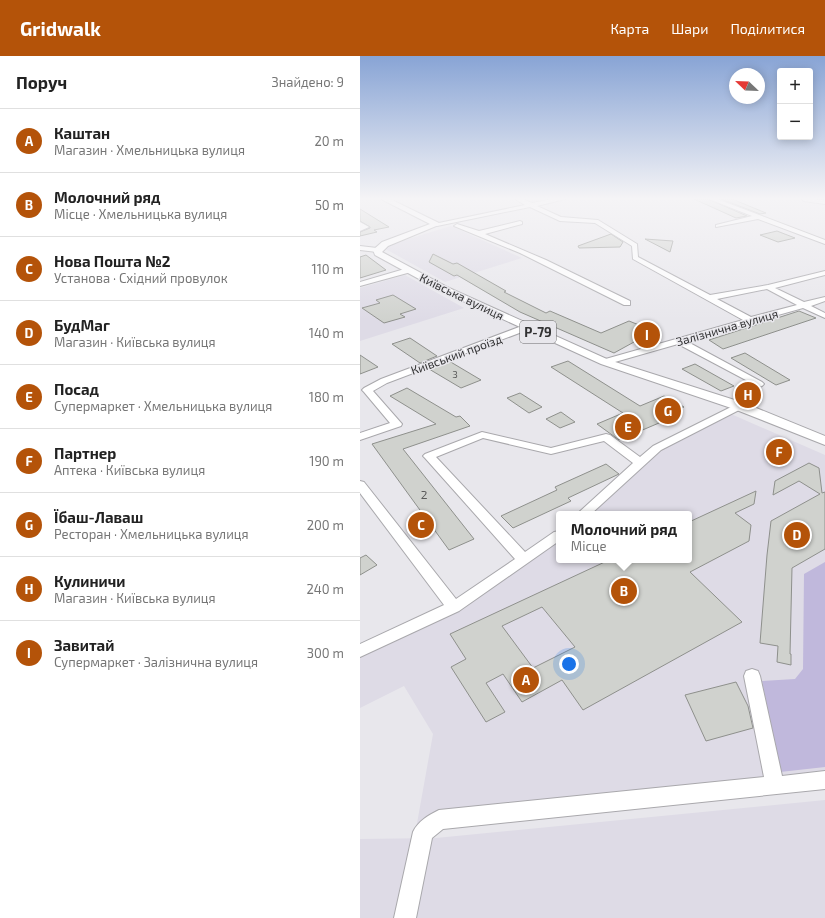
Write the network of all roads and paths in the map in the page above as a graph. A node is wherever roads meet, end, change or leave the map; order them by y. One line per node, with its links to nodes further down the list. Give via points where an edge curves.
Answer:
1 (398, 239): 7 (main road)
2 (493, 239): 14 (street)
3 (623, 239): 5 (street)
4 (626, 239): 5 (street)
5 (629, 241): 12 (street, via 635,245 635,258)
6 (360, 248): 7 (street)
7 (377, 250): 8 (main road, Київська вулиця / Р-79)
8 (408, 270): 10 (street); 18 (main road, Київська вулиця / Р-79)
9 (825, 273): 11 (street)
10 (360, 284)
11 (768, 287): 12 (street); 15 (street)
12 (708, 298): 17 (street)
13 (825, 299): 15 (street, Залізнична вулиця)
14 (627, 303)
15 (803, 305): 16 (street); 17 (street, Залізнична вулиця)
16 (825, 316)
17 (750, 320): 19 (street, Залізнична вулиця)
18 (527, 327): 20 (main road, Київська вулиця / Р-79); 22 (street, Київський проїзд)
19 (679, 341): 20 (street, Залізнична вулиця); 21 (street)
20 (606, 362): 23 (main road, Київська вулиця / Р-79)
21 (759, 384)
22 (363, 388): 24 (street, via 397,424)
23 (740, 406): 25 (main road, Київська вулиця / Р-79); 26 (street, via 658,448)
24 (360, 437)
25 (825, 441)
26 (641, 463): 28 (street); 30 (street, via 606,437 552,451 482,435 429,456)
27 (360, 485): 31 (street)
28 (586, 511)
29 (556, 537): 30 (street)
30 (524, 560): 31 (street)
31 (454, 607): 32 (street)
32 (360, 651)
33 (752, 676): 35 (street)
34 (825, 780): 35 (street)
35 (775, 786): 36 (street, via 438,820 423,832)
36 (406, 918)

